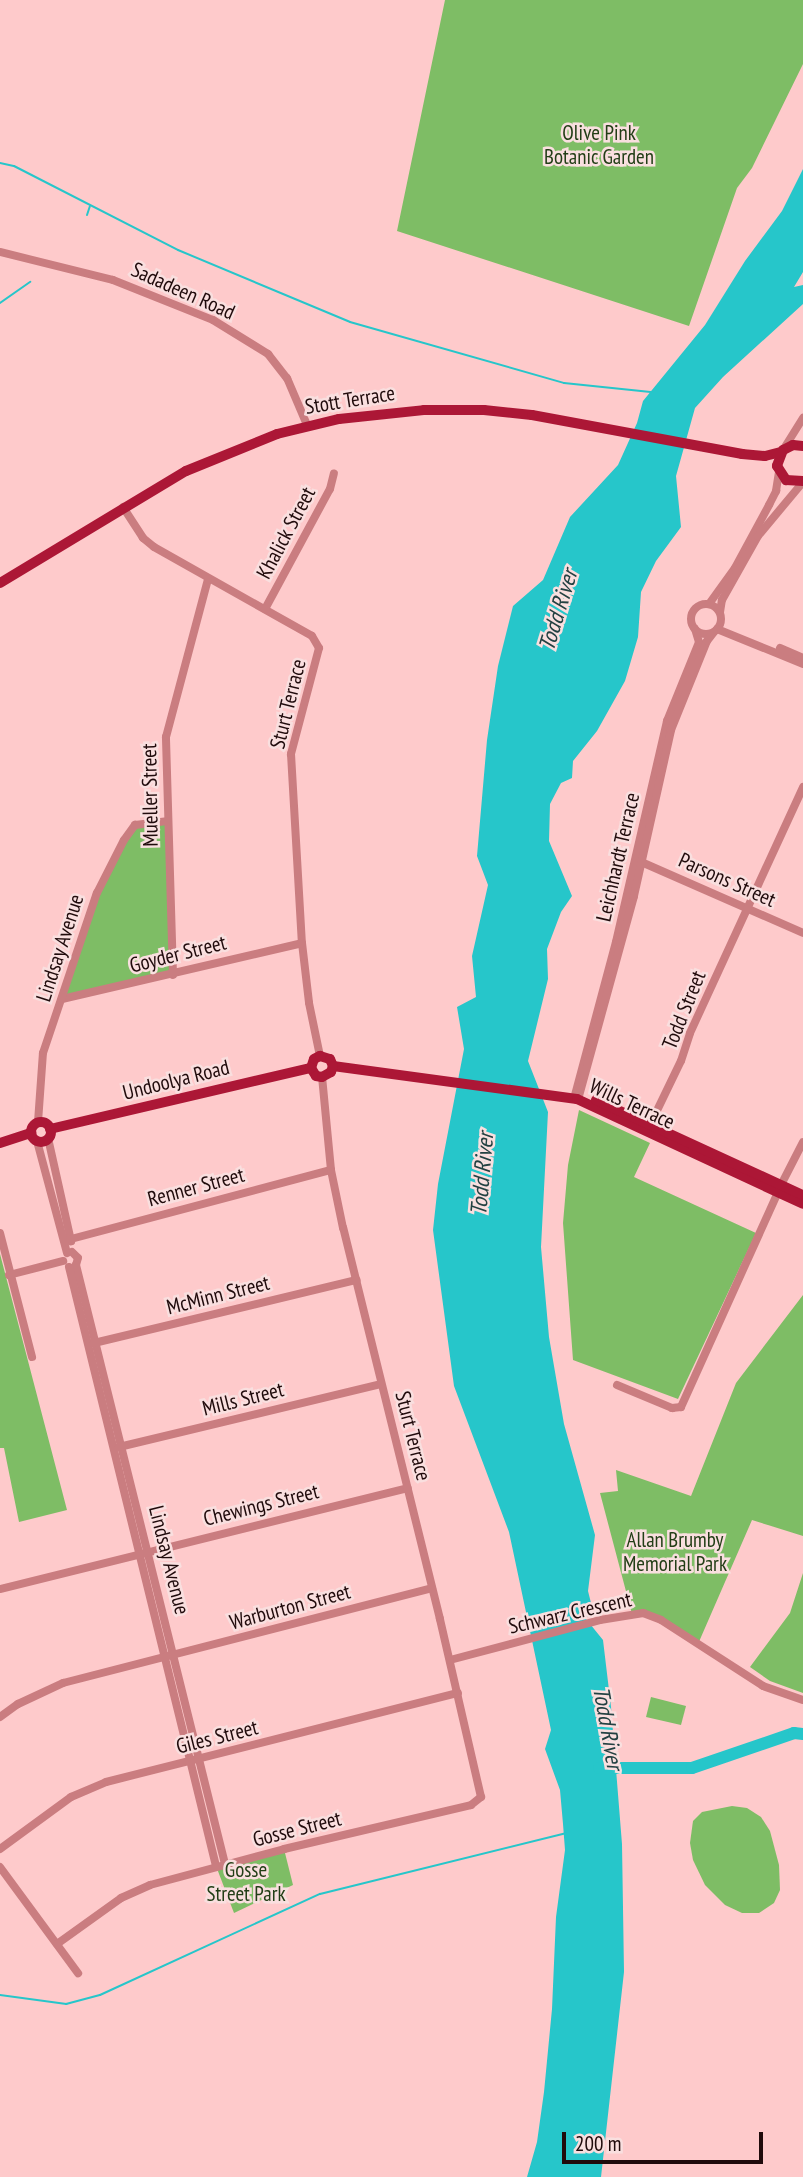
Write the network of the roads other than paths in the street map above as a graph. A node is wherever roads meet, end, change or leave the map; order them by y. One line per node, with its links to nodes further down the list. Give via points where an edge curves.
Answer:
1 (0, 253): 3 (street, Sadadeen Road, via 113,280 213,320 268,354 287,379)
2 (803, 418): 5 (street)
3 (307, 425): 6 (main road, Stott Terrace, via 373,413 460,409 534,416); 10 (main road, Stott Terrace, via 186,471)
4 (803, 446): 5 (main road, Stott Terrace)
5 (782, 451): 6 (main road, Stott Terrace, via 765,456); 7 (main road)
6 (742, 454): 7 (main road, Stott Terrace)
7 (779, 471): 9 (main road, Stott Terrace, via 791,482); 13 (street, via 773,498 730,577)
8 (334, 472): 14 (street, Khalick Street, via 330,489)
9 (803, 481): 15 (street, via 758,536 722,600)
10 (123, 507): 11 (street, Sturt Terrace, via 153,547); 12 (main road, Stott Terrace)
11 (208, 579): 14 (street, Sturt Terrace); 21 (street, Mueller Street, via 166,737)
12 (0, 583)
13 (709, 604): 15 (street); 16 (street, via 694,610 691,622)
14 (265, 609): 25 (street, Sturt Terrace, via 312,636 319,648 291,754)
15 (721, 616): 17 (street); 18 (street)
16 (695, 629): 17 (street, via 702,634); 22 (street, Leichhardt Terrace, via 699,642 667,721)
17 (715, 631): 19 (street); 22 (street, Leichhardt Terrace, via 671,730)
18 (803, 659)
19 (803, 664)
20 (803, 787): 23 (street, Todd Street)
21 (167, 821): 26 (street, Mueller Street); 27 (street, Lindsay Avenue, via 135,825 124,840 97,893)
22 (639, 861): 23 (street, Parsons Street); 32 (street, Leichhardt Terrace)
23 (747, 907): 24 (street, Parsons Street); 34 (street, Todd Street)
24 (803, 933)
25 (302, 943): 26 (street, Goyder Street); 28 (street, Sturt Terrace)
26 (173, 975): 27 (street, Goyder Street)
27 (62, 999): 33 (street, Lindsay Avenue, via 43,1053)
28 (320, 1056): 29 (main road, via 330,1059); 30 (main road)
29 (333, 1066): 31 (main road); 32 (main road)
30 (311, 1069): 31 (main road); 35 (main road, Undoolya Road)
31 (323, 1077): 39 (street, Sturt Terrace)
32 (574, 1097): 34 (main road, Wills Terrace)
33 (38, 1122): 35 (main road, via 45,1123); 36 (main road, via 32,1128)
34 (648, 1128): 40 (main road, Wills Terrace)
35 (49, 1134): 36 (main road, Undoolya Road); 44 (street, Lindsay Avenue)
36 (34, 1137): 38 (main road); 45 (street, Lindsay Avenue)
37 (803, 1142): 40 (street)
38 (0, 1143)
39 (331, 1170): 44 (street, Renner Street); 47 (street, Sturt Terrace)
40 (780, 1188): 41 (main road, Wills Terrace); 42 (main road, Wills Terrace); 51 (street, via 681,1407 672,1408)
41 (803, 1195)
42 (803, 1204)
43 (0, 1233): 46 (street)
44 (71, 1239): 45 (street, Lindsay Avenue)
45 (69, 1260): 46 (street); 48 (street, Lindsay Avenue)
46 (9, 1275): 49 (street)
47 (356, 1280): 48 (street, McMinn Street); 50 (street, Sturt Terrace)
48 (92, 1343): 52 (street, Lindsay Avenue); 53 (street, Lindsay Avenue)
49 (32, 1357)
50 (381, 1384): 52 (street, Mills Street); 54 (street, Sturt Terrace)
51 (617, 1385)
52 (123, 1446): 53 (street, Mills Street); 55 (street, Lindsay Avenue)
53 (113, 1448): 56 (street, Lindsay Avenue)
54 (408, 1488): 55 (street, Chewings Street); 57 (street, Sturt Terrace)
55 (148, 1550): 56 (street, Chewings Street); 59 (street, Lindsay Avenue)
56 (138, 1553): 58 (street, Chewings Street); 60 (street, Lindsay Avenue)
57 (432, 1588): 59 (street, Warburton Street); 61 (street, Sturt Terrace)
58 (0, 1589)
59 (174, 1655): 60 (street, Warburton Street); 65 (street, Lindsay Avenue)
60 (163, 1658): 64 (street, Warburton Street, via 63,1683); 66 (street, Lindsay Avenue)
61 (450, 1660): 62 (street, Sturt Terrace); 63 (street, Schwarz Crescent, via 643,1613 763,1686)
62 (458, 1693): 65 (street, Giles Street); 67 (street, Sturt Terrace, via 481,1790)
63 (803, 1700)
64 (0, 1717)
65 (200, 1759): 66 (street, Giles Street); 69 (street, Lindsay Avenue)
66 (190, 1761): 68 (street, Giles Street, via 106,1782 71,1797); 71 (street, Lindsay Avenue)
67 (478, 1801): 69 (street, Gosse Street)
68 (0, 1849)
69 (225, 1864): 71 (street, Gosse Street)
70 (0, 1867): 72 (street)
71 (216, 1867): 72 (street, Gosse Street, via 121,1898)
72 (57, 1944): 73 (street)
73 (78, 1973)

